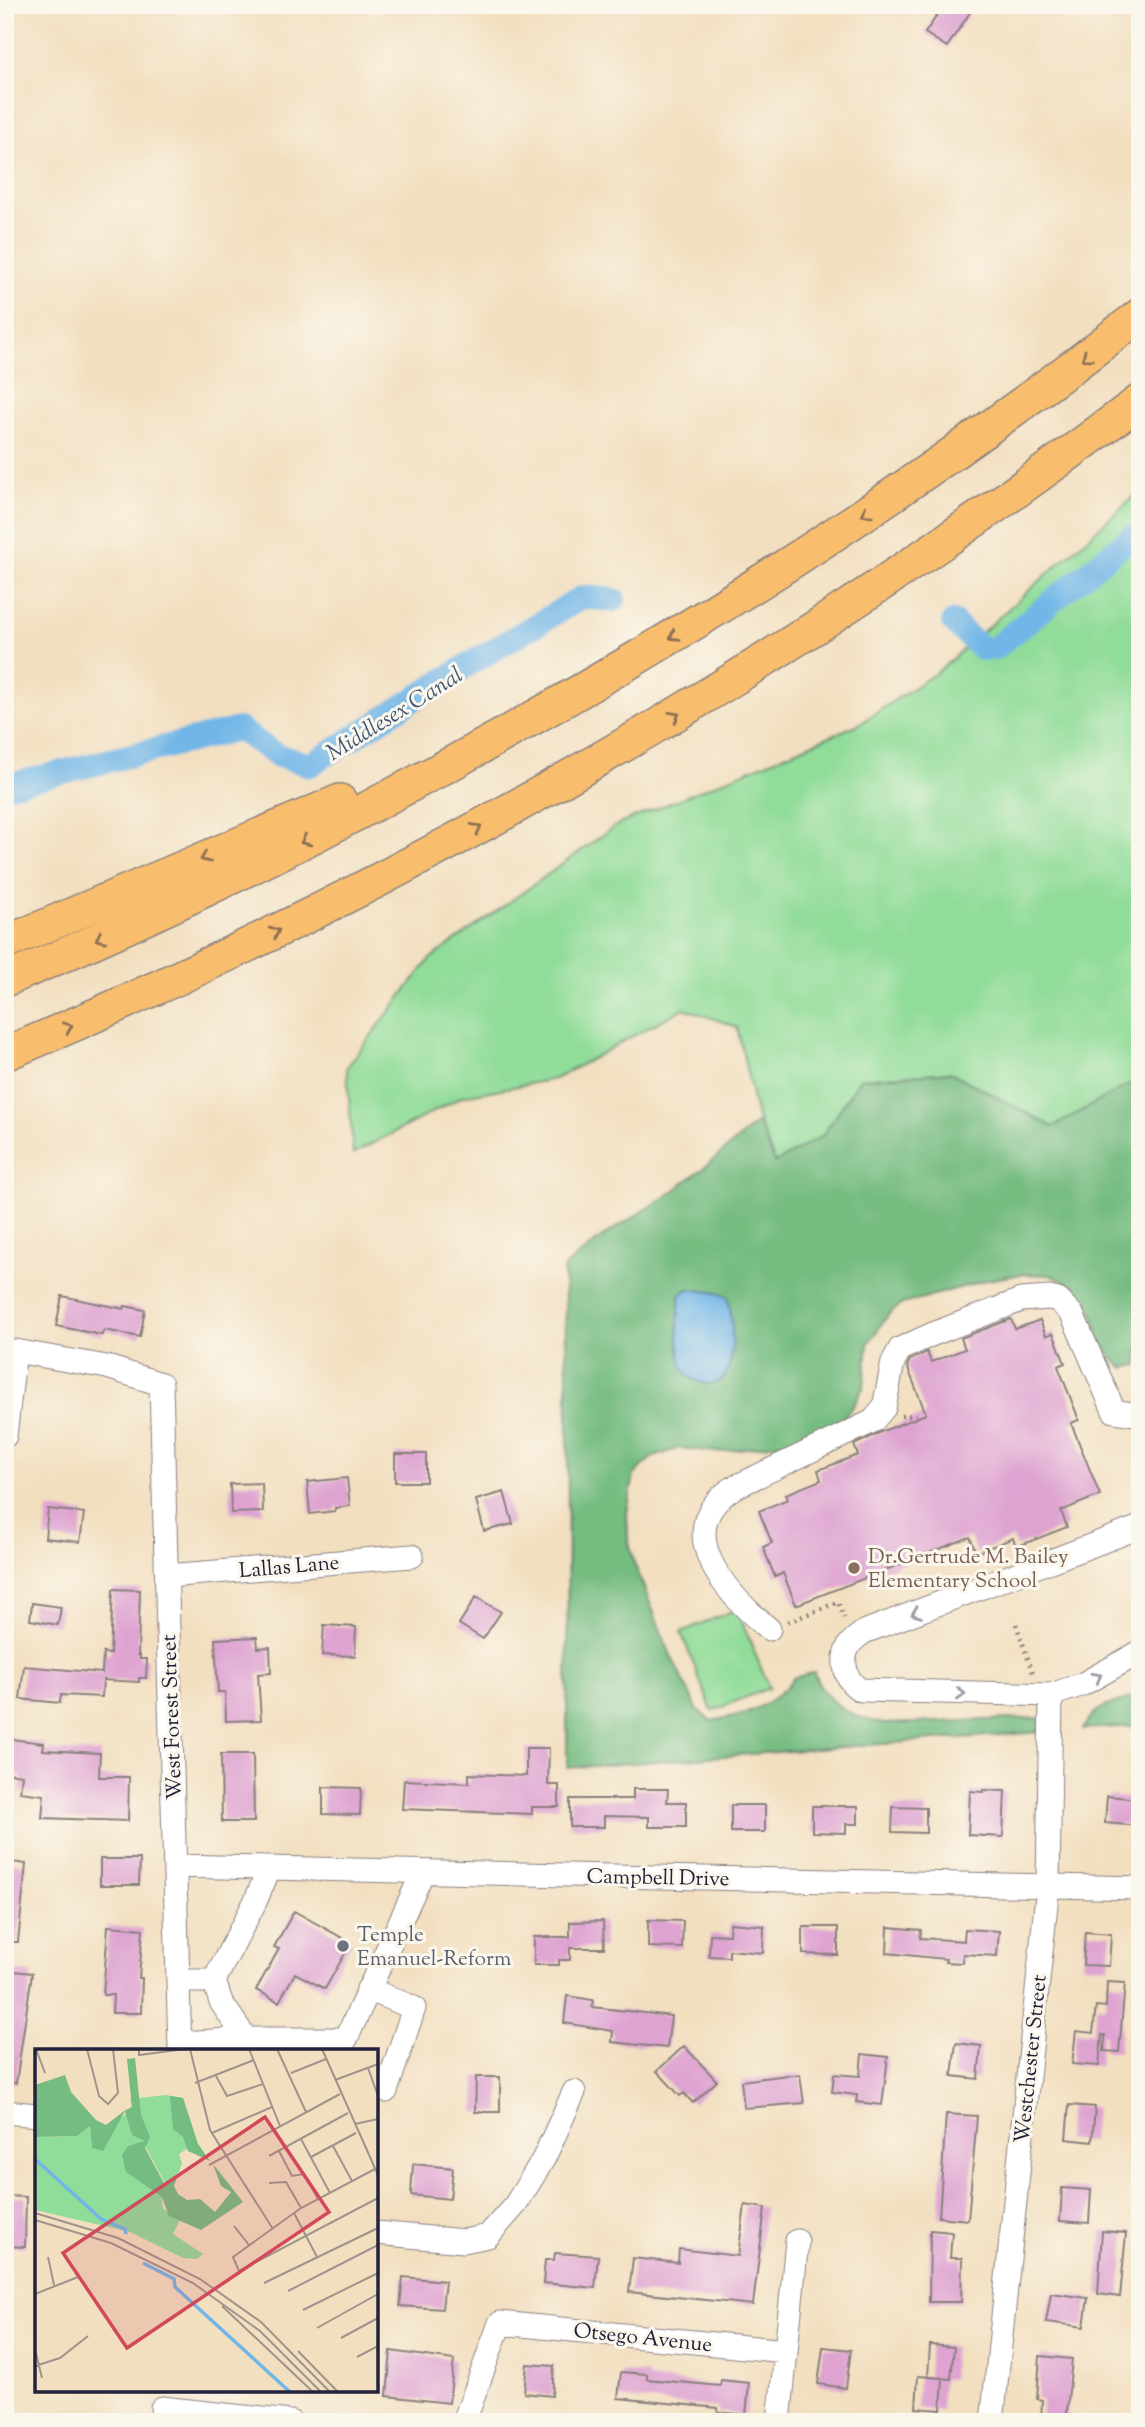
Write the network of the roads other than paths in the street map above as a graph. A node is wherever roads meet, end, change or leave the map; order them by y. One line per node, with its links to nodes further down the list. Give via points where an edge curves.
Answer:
1 (1140, 315): 3 (highway, one-way to 3, via 1024,403 820,544)
2 (1140, 401): 6 (highway, one-way to 2, via 317,912 486,824 669,719 962,531)
3 (538, 716): 4 (highway, one-way to 4); 5 (highway, one-way to 5, via 318,834)
4 (5, 943)
5 (5, 980)
6 (9, 1053)
7 (1140, 1415): 12 (street, via 1120,1414 1109,1404 1073,1314 1058,1300 1021,1300 900,1349 884,1408 873,1422 733,1489 714,1505 704,1539 706,1554 741,1604)
8 (5, 1436): 11 (street, West Forest Street, via 15,1351 107,1367 161,1384)
9 (1140, 1527): 14 (street, one-way to 14, via 864,1632 849,1645 845,1663 849,1680 861,1690)
10 (412, 1556): 11 (street, Lallas Lane)
11 (167, 1577): 15 (street, West Forest Street)
12 (769, 1629)
13 (1140, 1652): 14 (street, one-way to 13, via 1083,1684)
14 (1051, 1695): 18 (street, Westchester Street)
15 (175, 1866): 16 (street, Campbell Drive); 21 (street, West Forest Street)
16 (269, 1869): 17 (street, Campbell Drive); 20 (street)
17 (423, 1872): 18 (street, Campbell Drive); 22 (street)
18 (1048, 1885): 19 (street, Campbell Drive); 37 (street, Westchester Street)
19 (1140, 1888)
20 (214, 1980): 21 (street); 23 (street, via 221,2002)
21 (178, 1981): 25 (street, West Forest Street)
22 (368, 1989): 24 (street); 26 (street, via 414,2008 386,2091)
23 (246, 2039): 24 (street); 25 (street)
24 (346, 2045)
25 (180, 2047)
26 (378, 2089)
27 (574, 2092): 30 (street, via 544,2158 516,2204 488,2236 464,2241)
28 (5, 2112): 29 (street)
29 (35, 2115)
30 (378, 2233)
31 (797, 2241): 32 (street)
32 (786, 2351): 35 (street, Otsego Avenue, via 500,2323); 36 (street)
33 (163, 2407): 34 (street)
34 (290, 2422)
35 (464, 2422)
36 (779, 2422)
37 (992, 2422)

